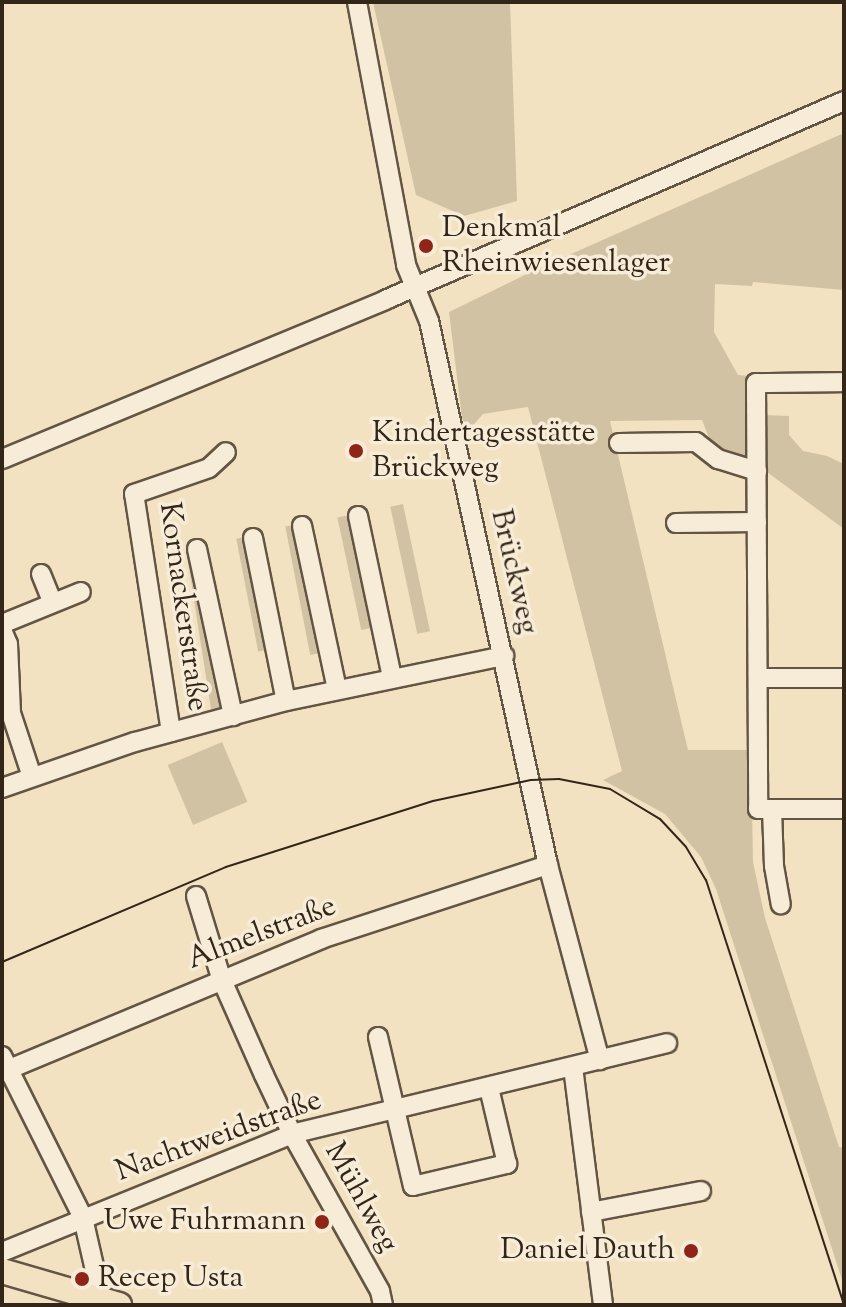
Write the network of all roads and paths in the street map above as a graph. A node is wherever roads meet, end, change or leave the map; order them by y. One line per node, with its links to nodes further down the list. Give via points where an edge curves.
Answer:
1 (357, 2): 3 (street, Brückweg, via 406,265)
2 (843, 104): 3 (street)
3 (415, 287): 7 (street); 19 (street, Brückweg, via 429,321)
4 (844, 382): 8 (street, via 756,383)
5 (619, 443): 8 (street, via 696,442 718,459)
6 (226, 452): 26 (street, Kornackerstraße, via 209,468 134,494)
7 (2, 459)
8 (757, 471): 10 (street)
9 (358, 516): 20 (street)
10 (757, 522): 11 (street); 21 (street)
11 (676, 523)
12 (302, 526): 23 (street)
13 (253, 538): 24 (street)
14 (197, 549): 25 (street, Kornackerstraße)
15 (41, 574): 17 (street)
16 (81, 592): 17 (street)
17 (53, 603): 18 (street)
18 (2, 627): 27 (street, via 8,644 11,713)
19 (504, 656): 20 (street, Kornackerstraße); 31 (street, Brückweg)
20 (392, 678): 23 (street, Kornackerstraße)
21 (758, 678): 22 (street); 29 (street, via 758,809)
22 (844, 678)
23 (337, 689): 24 (street, Kornackerstraße)
24 (286, 701): 25 (street, Kornackerstraße)
25 (233, 716): 26 (street, Kornackerstraße)
26 (171, 732): 27 (street, Kornackerstraße)
27 (32, 777): 28 (street, Kornackerstraße)
28 (2, 788)
29 (772, 809): 30 (street); 33 (street)
30 (844, 809)
31 (548, 865): 34 (street, Almelstraße, via 321,939); 37 (street, Brückweg)
32 (196, 896): 34 (street, Mühlweg)
33 (781, 904)
34 (221, 978): 38 (street, Almelstraße); 42 (street, Mühlweg)
35 (378, 1037): 41 (street)
36 (667, 1043): 37 (street, Nachtweidstraße)
37 (600, 1060): 39 (street, Nachtweidstraße)
38 (4, 1066): 45 (street)
39 (573, 1067): 40 (street, Nachtweidstraße); 44 (street)
40 (489, 1088): 41 (street, Nachtweidstraße); 41 (street, via 507,1164 413,1186)
41 (395, 1109): 42 (street, Nachtweidstraße)
42 (292, 1134): 45 (street, Nachtweidstraße); 49 (street, Mühlweg)
43 (701, 1191): 44 (street)
44 (591, 1212): 50 (street)
45 (83, 1218): 46 (street, Nachtweidstraße); 48 (street)
46 (2, 1252)
47 (2, 1271): 48 (main road)
48 (108, 1303)
49 (383, 1305)
50 (603, 1305)

